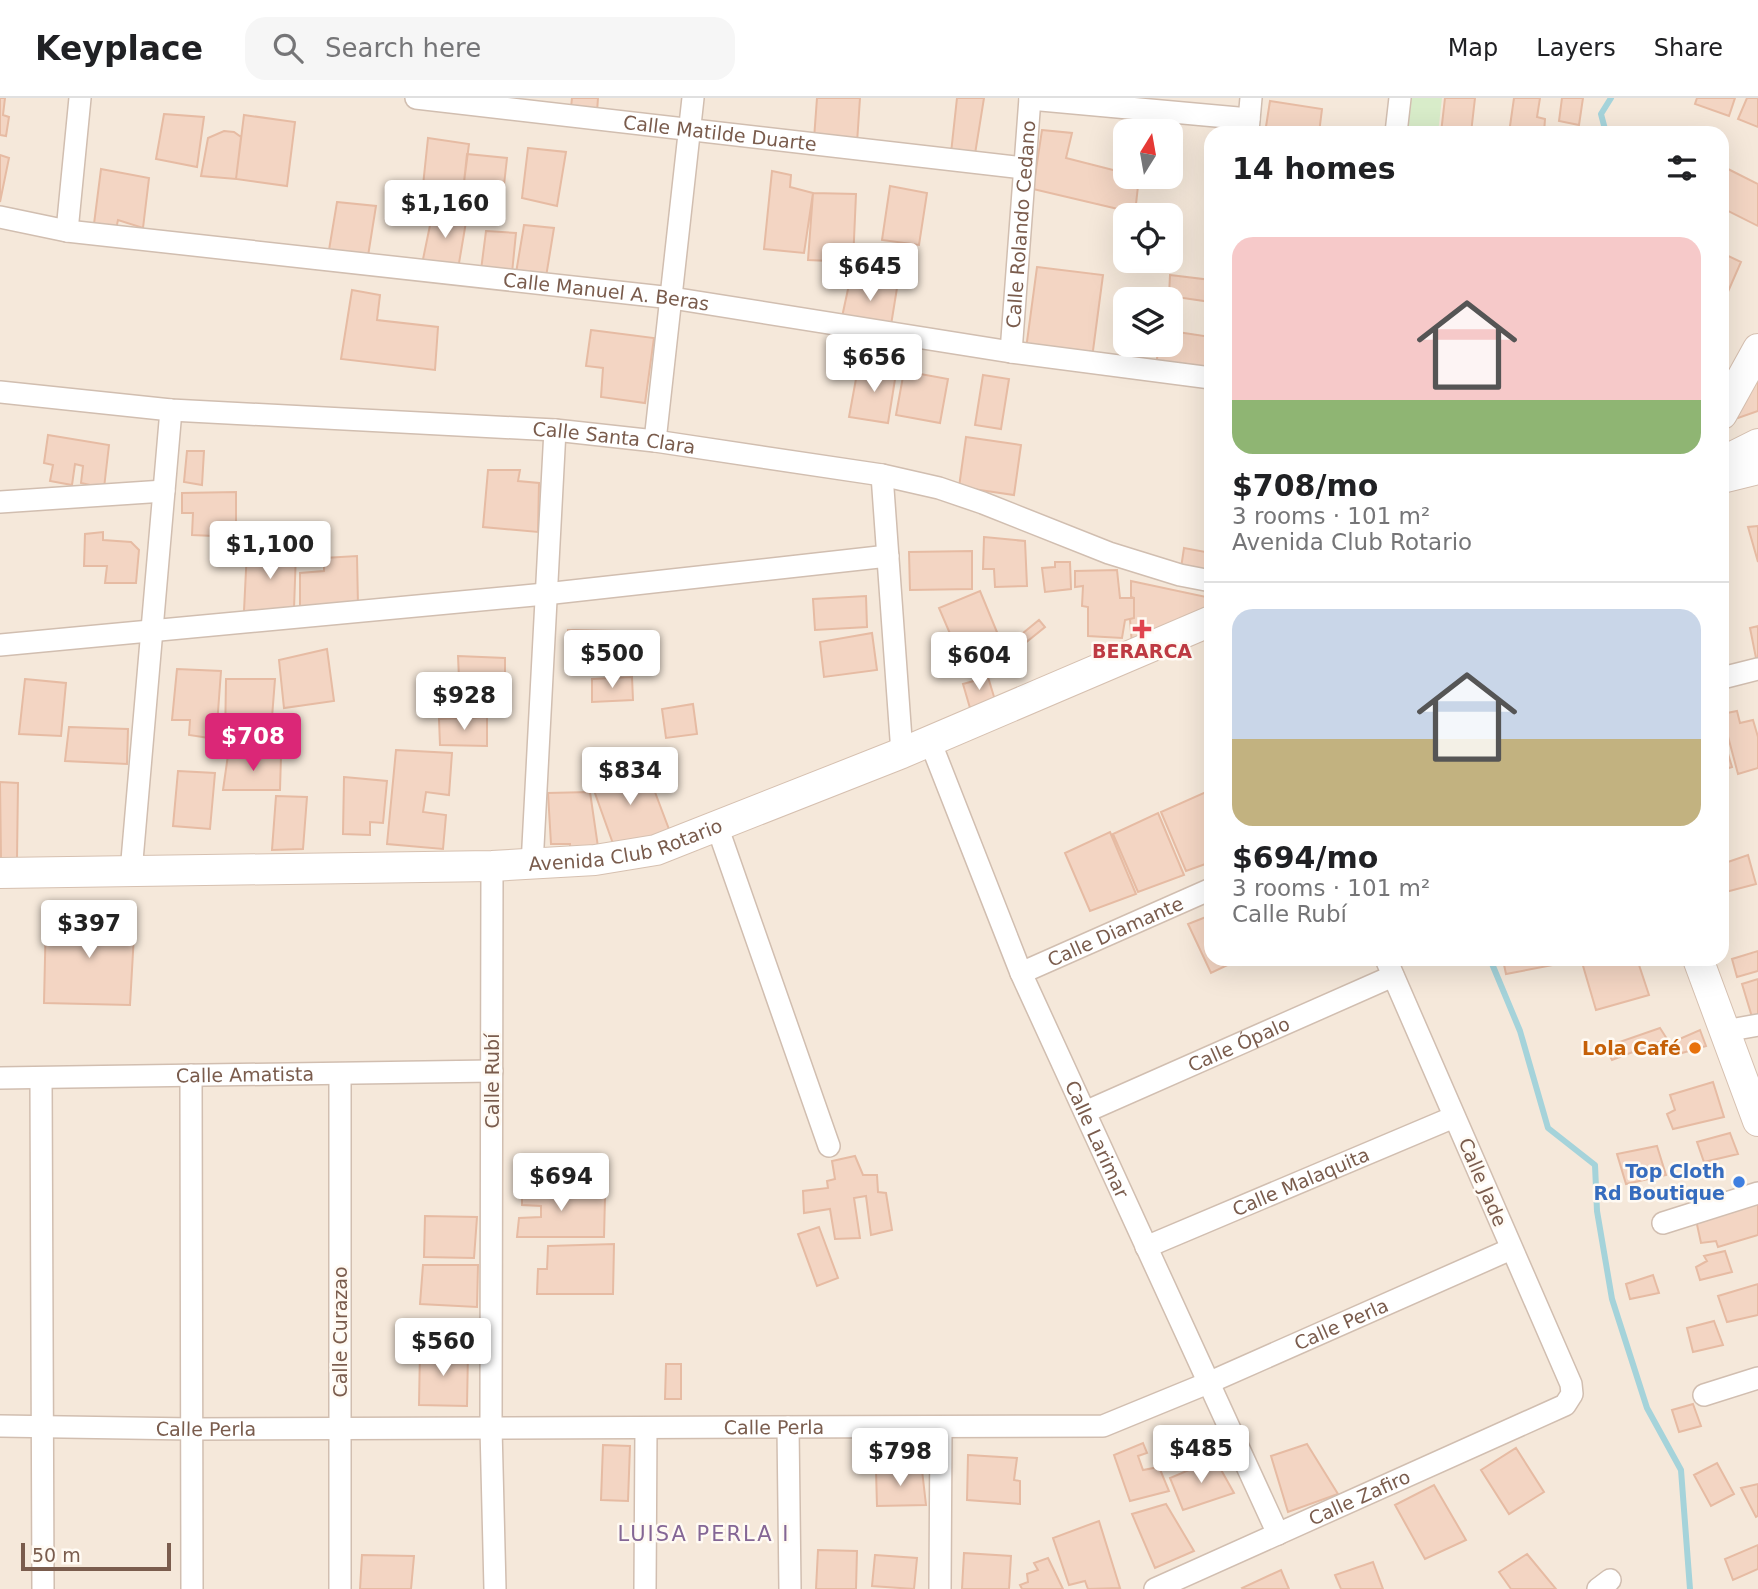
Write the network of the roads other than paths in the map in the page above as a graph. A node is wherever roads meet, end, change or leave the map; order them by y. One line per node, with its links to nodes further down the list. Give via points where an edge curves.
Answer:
1 (80, 98): 11 (street)
2 (416, 98): 8 (street, Calle Matilde Duarte)
3 (693, 98): 8 (street)
4 (1030, 98): 6 (street); 9 (street, Calle Rolando Cedano)
5 (1400, 98): 7 (street)
6 (1250, 117)
7 (1397, 126)
8 (689, 128): 9 (street, Calle Matilde Duarte); 12 (street)
9 (1024, 168): 14 (street, Calle Rolando Cedano)
10 (0, 217): 11 (street, Calle Manuel A. Beras)
11 (67, 231): 12 (street, Calle Manuel A. Beras)
12 (672, 298): 14 (street, Calle Manuel A. Beras); 20 (street)
13 (1758, 349): 17 (main road)
14 (1011, 352): 15 (street, Calle Manuel A. Beras)
15 (1204, 377)
16 (0, 392): 18 (street, Calle Santa Clara)
17 (1729, 401)
18 (171, 410): 19 (street, Calle Santa Clara); 26 (street)
19 (555, 430): 20 (street, Calle Santa Clara); 30 (street)
20 (655, 441): 24 (street, Calle Santa Clara)
21 (1758, 444): 22 (main road)
22 (1729, 458)
23 (1758, 469): 25 (main road)
24 (881, 475): 28 (street); 29 (street, Calle Santa Clara, via 939,488 1109,552)
25 (1729, 476)
26 (164, 491): 27 (street); 32 (street)
27 (0, 502)
28 (888, 556): 30 (street); 37 (street)
29 (1204, 580)
30 (545, 594): 32 (street); 39 (street)
31 (1204, 624): 36 (main road, Avenida Club Rotario)
32 (151, 631): 33 (street); 41 (street)
33 (0, 645)
34 (1758, 669): 35 (street)
35 (1729, 676)
36 (930, 741): 37 (main road, Avenida Club Rotario); 46 (street, Calle Larimar)
37 (902, 753): 38 (main road, Avenida Club Rotario)
38 (717, 826): 39 (main road, Avenida Club Rotario, via 656,850); 57 (street)
39 (532, 865): 40 (main road, Avenida Club Rotario)
40 (492, 866): 41 (main road, Avenida Club Rotario); 49 (street, Calle Rubí)
41 (131, 872): 42 (main road, Avenida Club Rotario)
42 (0, 873)
43 (1204, 892): 46 (street, Calle Diamante)
44 (1701, 966): 48 (main road)
45 (1389, 967): 54 (street, Calle Ópalo); 55 (street, Calle Jade)
46 (1021, 973): 54 (street, Calle Larimar)
47 (1758, 1025): 48 (street)
48 (1724, 1031): 56 (main road)
49 (492, 1071): 50 (street, Calle Amatista); 72 (street, Calle Rubí)
50 (340, 1074): 51 (street, Calle Amatista); 71 (street, Calle Curazao)
51 (191, 1075): 52 (street, Calle Amatista); 73 (street)
52 (41, 1077): 53 (street, Calle Amatista); 67 (street)
53 (0, 1078)
54 (1085, 1112): 60 (street, Calle Larimar)
55 (1454, 1116): 60 (street, Calle Malaquita); 61 (street, Calle Jade)
56 (1758, 1121)
57 (829, 1146)
58 (1758, 1194): 59 (street)
59 (1663, 1223)
60 (1146, 1247): 63 (street, Calle Larimar)
61 (1511, 1249): 63 (street, Calle Perla); 65 (street, Calle Jade, via 1571,1384 1572,1394)
62 (1758, 1378): 64 (street)
63 (1208, 1383): 70 (street, Calle Perla, via 1103,1426); 74 (street, Calle Larimar)
64 (1704, 1395)
65 (1565, 1405): 74 (street, Calle Zafiro)
66 (0, 1426): 67 (street, Calle Perla)
67 (41, 1426): 73 (street, Calle Perla); 75 (street)
68 (646, 1427): 69 (street, Calle Perla); 72 (street, Calle Perla); 79 (street)
69 (788, 1427): 70 (street, Calle Perla); 80 (street)
70 (941, 1427): 81 (street)
71 (340, 1428): 72 (street, Calle Perla); 73 (street, Calle Perla); 77 (street, Calle Curazao)
72 (491, 1428): 78 (street, Calle Rubí)
73 (192, 1429): 76 (street)
74 (1278, 1534): 82 (street, Calle Zafiro)
75 (43, 1589)
76 (192, 1589)
77 (340, 1589)
78 (495, 1589)
79 (645, 1589)
80 (790, 1589)
81 (940, 1589)
82 (1155, 1589)

